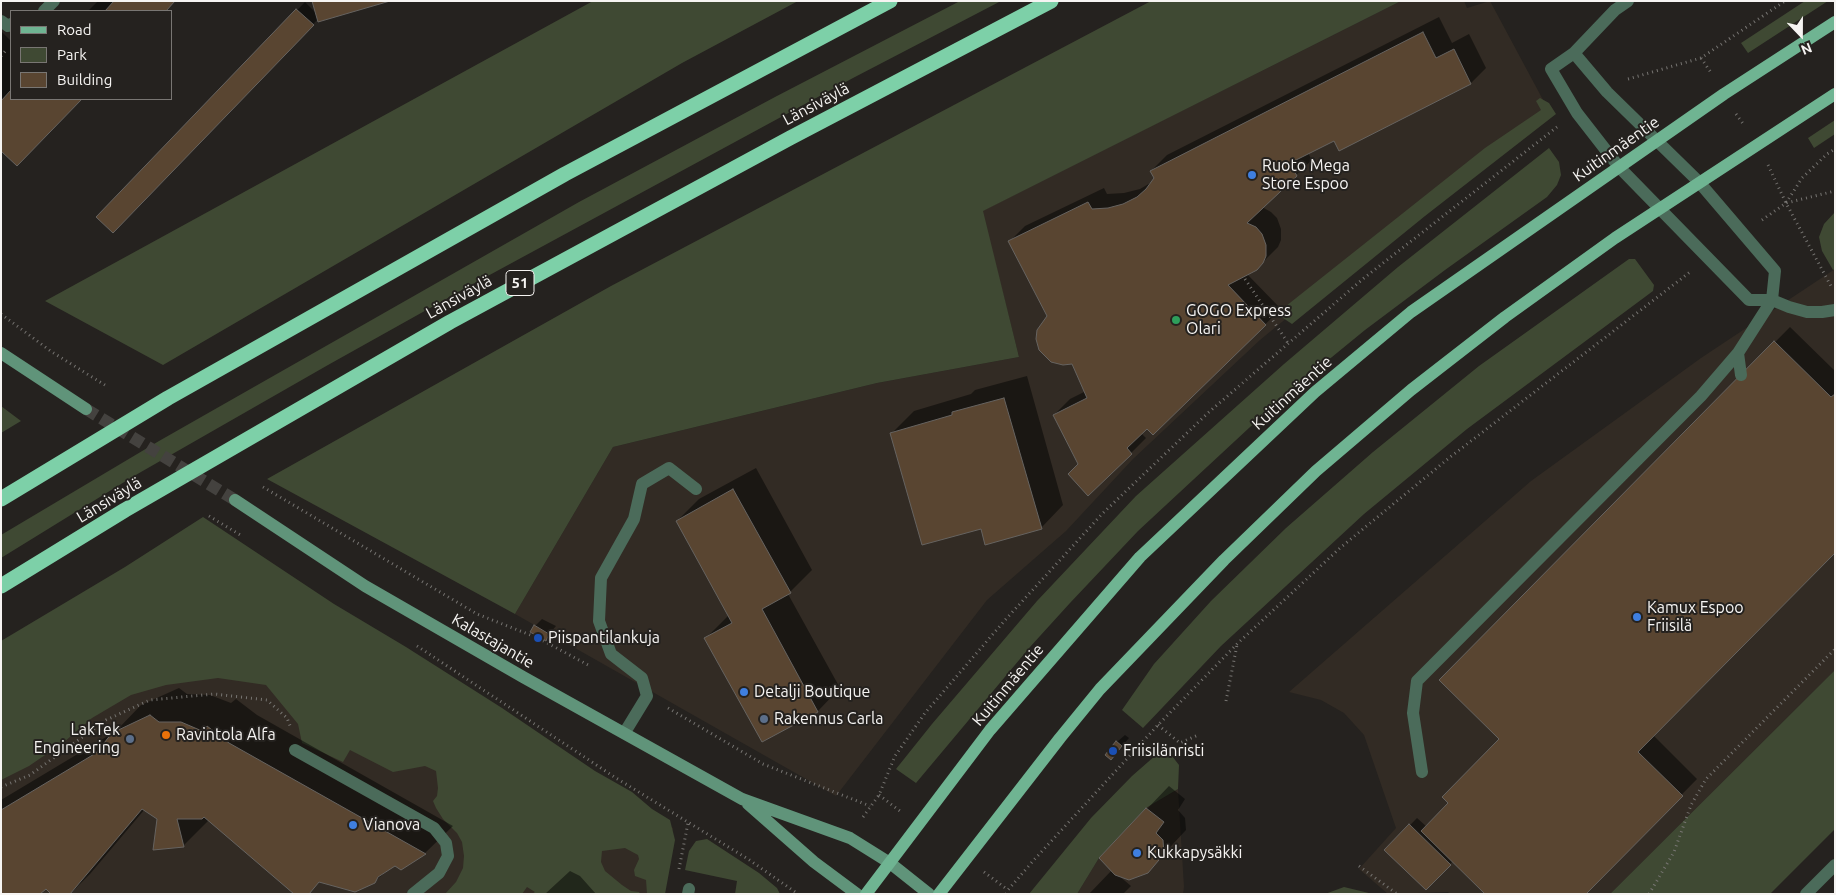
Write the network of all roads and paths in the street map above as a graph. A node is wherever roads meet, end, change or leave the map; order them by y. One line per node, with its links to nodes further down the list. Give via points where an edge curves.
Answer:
1 (54, 1): 6 (street)
2 (890, 1): 34 (highway, via 547,184 168,398)
3 (1051, 1): 38 (highway, Länsiväylä / 51, via 450,322)
4 (1628, 1): 8 (street, via 1615,10)
5 (1785, 1): 9 (path, via 1701,58 1625,80)
6 (45, 10)
7 (1835, 22): 12 (main road, Kuitinmäentie)
8 (1574, 53): 9 (street); 11 (street, via 1550,69)
9 (1607, 92): 12 (street)
10 (1835, 94): 15 (main road)
11 (1577, 113): 14 (street); 26 (path, via 1364,278)
12 (1657, 141): 14 (main road, Kuitinmäentie); 15 (street)
13 (1835, 149): 17 (path, via 1802,178)
14 (1619, 167): 18 (street); 54 (main road, Kuitinmäentie, via 1411,312 1217,482 1140,557 1058,651 990,730)
15 (1699, 182): 18 (main road); 19 (street)
16 (1835, 191): 17 (path)
17 (1786, 204): 19 (path); 22 (path)
18 (1661, 208): 20 (street); 55 (main road, via 1498,323 1411,390 1316,472 1224,560 1100,689)
19 (1742, 234): 23 (street, via 1775,271)
20 (1709, 258): 23 (street, via 1750,300); 40 (path, via 1449,458 1347,542)
21 (1245, 279): 26 (path)
22 (1835, 292)
23 (1772, 300): 24 (street, via 1807,312); 28 (street)
24 (1835, 310)
25 (1, 314): 30 (path, via 52,352)
26 (1288, 343): 51 (path, via 1209,412 1103,514 1006,619 925,713 895,756)
27 (1, 353): 31 (main road)
28 (1738, 354): 29 (street); 49 (street, via 1701,396 1416,681 1413,713)
29 (1741, 375)
30 (108, 387)
31 (86, 409)
32 (260, 485): 42 (path, via 477,614 538,638)
33 (696, 489): 43 (street, via 669,468 642,484 634,519 601,578 599,620 611,654 642,678)
34 (1, 499)
35 (235, 500): 46 (main road, Kalastajantie, via 365,586)
36 (208, 516): 37 (path)
37 (250, 541)
38 (1, 586)
39 (412, 643): 53 (path)
40 (1237, 644): 44 (path); 45 (path)
41 (1835, 649): 68 (path, via 1706,778 1691,805 1674,852)
42 (596, 669)
43 (647, 696): 46 (street); 51 (path, via 763,764 870,806)
44 (1226, 701)
45 (1158, 725): 47 (path, via 1180,743); 60 (path)
46 (625, 732): 52 (main road, Kalastajantie)
47 (1198, 735)
48 (295, 750): 50 (path, via 287,718 267,700 214,694 150,700 106,720 30,775); 61 (street, via 434,828 446,843 448,856 439,873)
49 (1422, 772)
50 (1, 787)
51 (879, 796): 54 (path)
52 (742, 799): 56 (main road, Kalastajantie, via 850,838); 63 (main road, Kalastajantie, via 814,862)
53 (688, 823): 59 (path, via 678,868 686,876); 62 (path)
54 (919, 824): 56 (main road, Kuitinmäentie)
55 (965, 859): 60 (path); 66 (main road)
56 (890, 863): 64 (main road, Kuitinmäentie); 65 (main road, Kalastajantie)
57 (1835, 865): 69 (street)
58 (1359, 866): 67 (path)
59 (689, 891)
60 (1007, 892)
61 (413, 894)
62 (798, 894)
63 (857, 894)
64 (866, 894)
65 (929, 894)
66 (939, 894)
67 (1397, 894)
68 (1649, 894)
69 (1806, 894)

